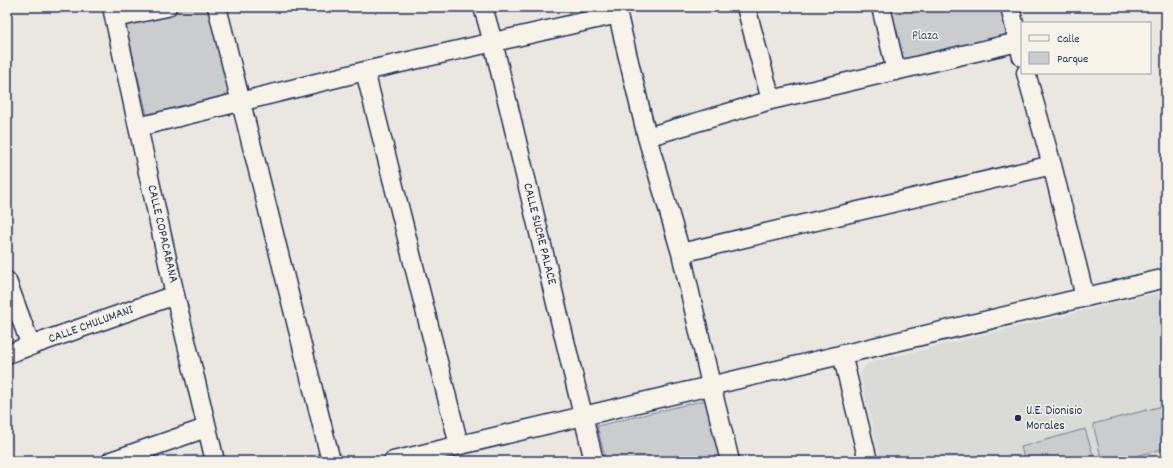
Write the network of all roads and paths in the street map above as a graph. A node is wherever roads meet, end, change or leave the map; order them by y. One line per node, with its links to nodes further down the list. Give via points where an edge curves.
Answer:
1 (167, 7): 8 (street)
2 (217, 7): 15 (street)
3 (483, 7): 9 (street, CALLE SUCRE PALACE)
4 (746, 7): 14 (street)
5 (881, 7): 12 (street)
6 (1010, 7): 10 (street)
7 (617, 10): 9 (street); 17 (street)
8 (114, 13): 16 (street, CALLE COPACABANA)
9 (493, 42): 11 (street); 28 (street, CALLE SUCRE PALACE)
10 (1020, 49): 12 (street)
11 (365, 71): 15 (street); 30 (street)
12 (896, 71): 14 (street)
13 (1026, 74): 18 (street)
14 (771, 100): 17 (street)
15 (240, 101): 16 (street); 33 (street)
16 (138, 127): 22 (street, CALLE COPACABANA)
17 (647, 137): 19 (street)
18 (1052, 165): 19 (street); 23 (street)
19 (681, 253): 27 (street)
20 (1166, 278): 23 (street)
21 (7, 281): 24 (street)
22 (175, 295): 24 (street, CALLE CHULUMANI); 29 (street, CALLE COPACABANA)
23 (1085, 297): 26 (street)
24 (31, 346): 25 (street, CALLE CHULUMANI)
25 (7, 354)
26 (842, 354): 27 (street); 37 (street)
27 (711, 386): 28 (street); 36 (street)
28 (584, 416): 30 (street); 35 (street, CALLE SUCRE PALACE)
29 (206, 428): 31 (street); 32 (street, CALLE COPACABANA)
30 (459, 445): 34 (street)
31 (111, 461)
32 (215, 461)
33 (331, 461)
34 (393, 461)
35 (594, 461)
36 (730, 461)
37 (868, 461)

